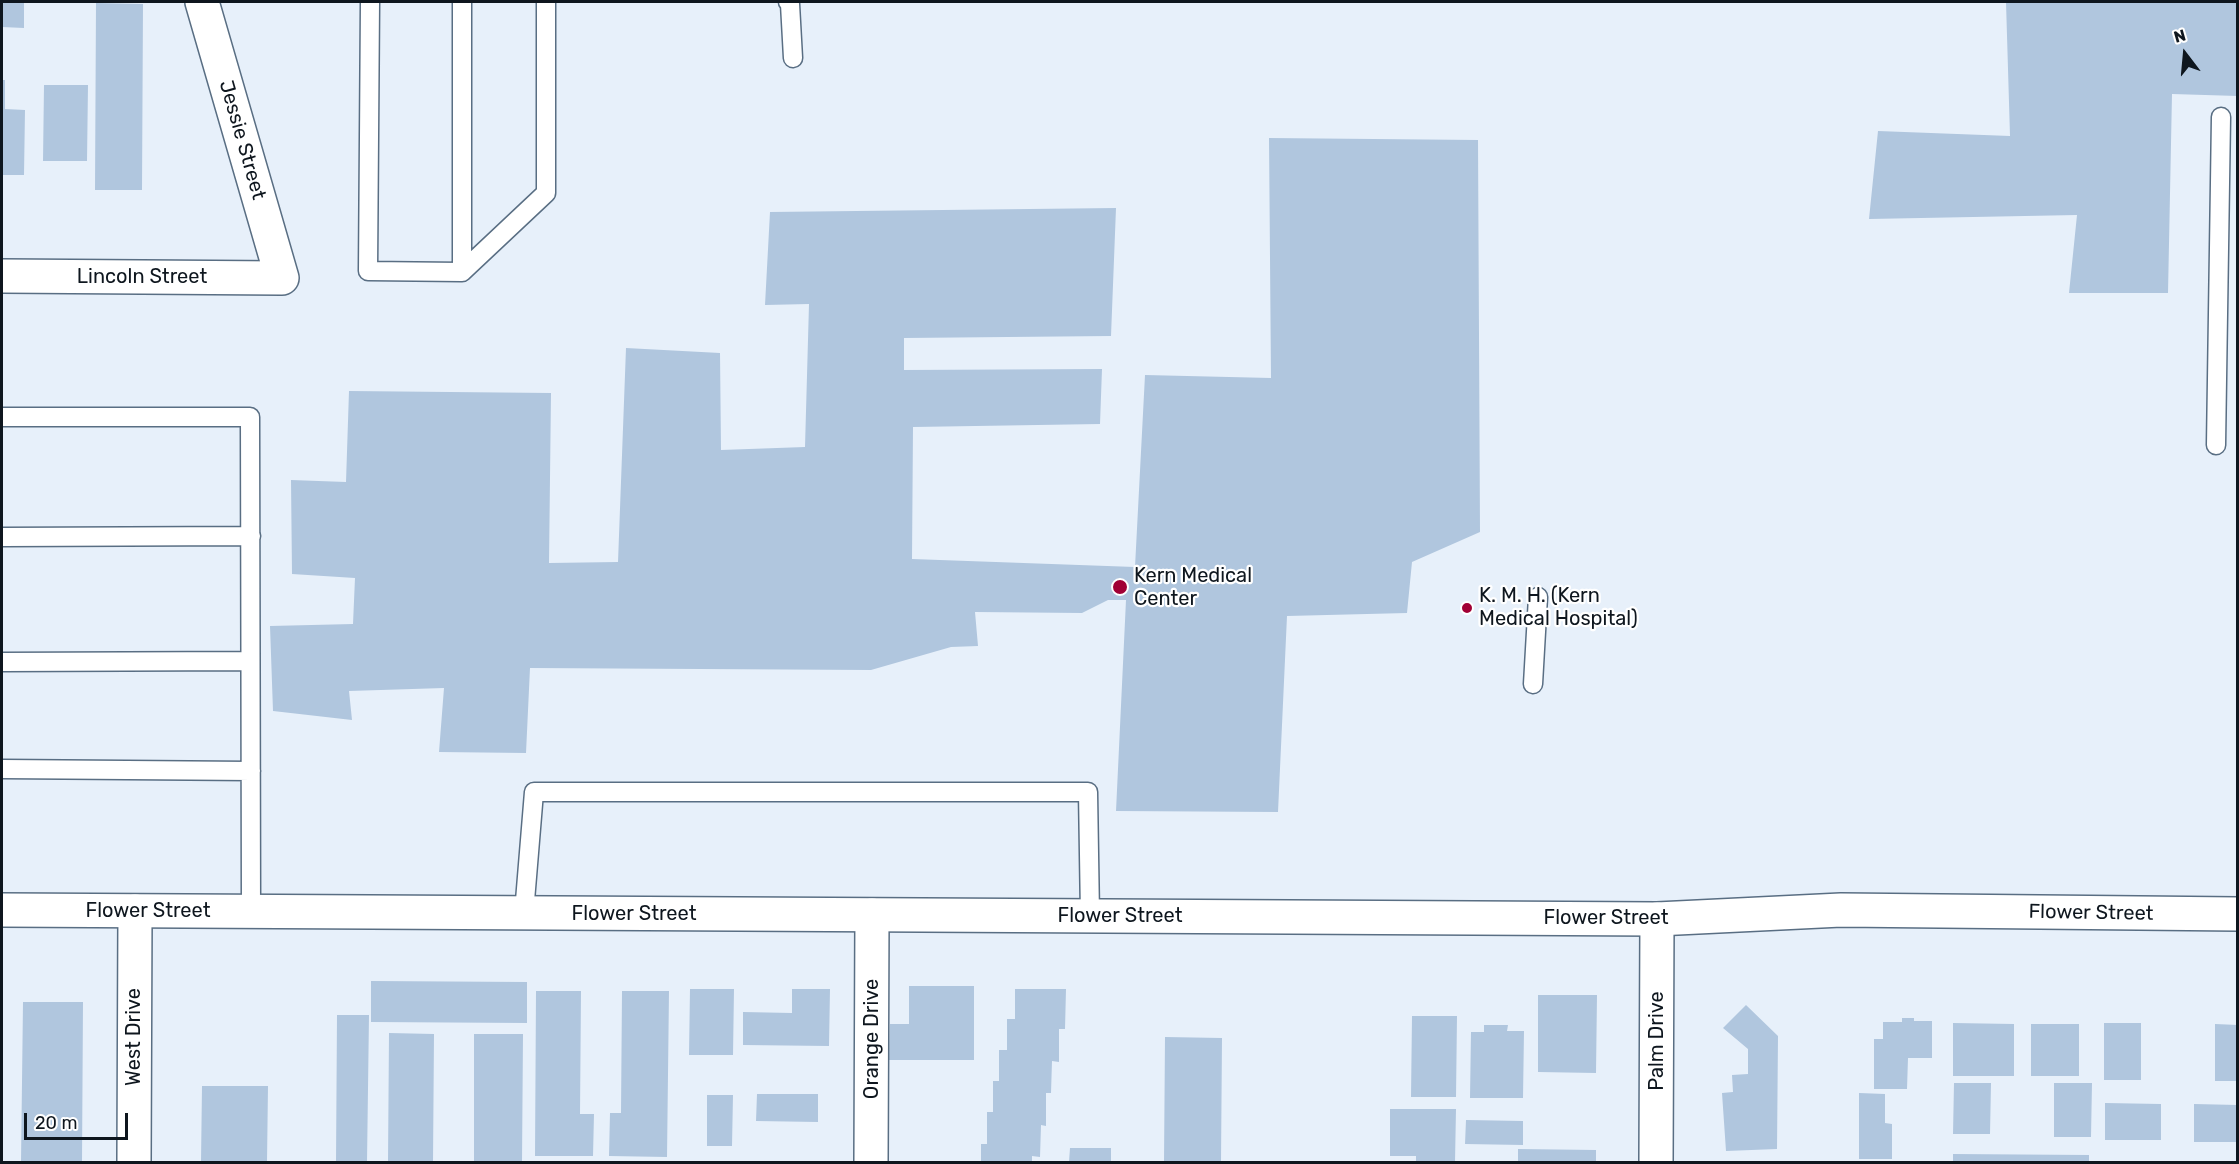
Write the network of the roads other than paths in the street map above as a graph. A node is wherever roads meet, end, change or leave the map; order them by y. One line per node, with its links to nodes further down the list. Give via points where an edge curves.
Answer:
1 (202, 2): 10 (street, Jessie Street)
2 (370, 2): 8 (lane, via 368,271)
3 (462, 2): 8 (lane)
4 (546, 2): 8 (lane, via 546,193)
5 (788, 2): 6 (lane)
6 (793, 58)
7 (2221, 117): 12 (lane)
8 (462, 272)
9 (2, 276): 10 (street, Lincoln Street)
10 (282, 278)
11 (2, 417): 14 (lane, via 250,417)
12 (2216, 445)
13 (2, 537): 14 (lane)
14 (250, 537): 16 (lane)
15 (1538, 597): 18 (lane)
16 (250, 661): 17 (lane); 20 (lane)
17 (2, 662)
18 (1533, 684)
19 (2, 769): 20 (lane)
20 (250, 771): 23 (lane)
21 (2, 910): 22 (street, Flower Street)
22 (135, 911): 23 (street, Flower Street); 29 (street, West Drive)
23 (251, 911): 24 (street, Flower Street)
24 (524, 913): 26 (street, Flower Street); 27 (lane, via 534,792 1088,792)
25 (2238, 914): 28 (street, Flower Street, via 1841,910)
26 (872, 915): 27 (street, Flower Street); 30 (street, Orange Drive)
27 (1090, 916): 28 (street, Flower Street)
28 (1657, 919): 31 (street, Palm Drive)
29 (134, 1162)
30 (871, 1162)
31 (1656, 1162)

